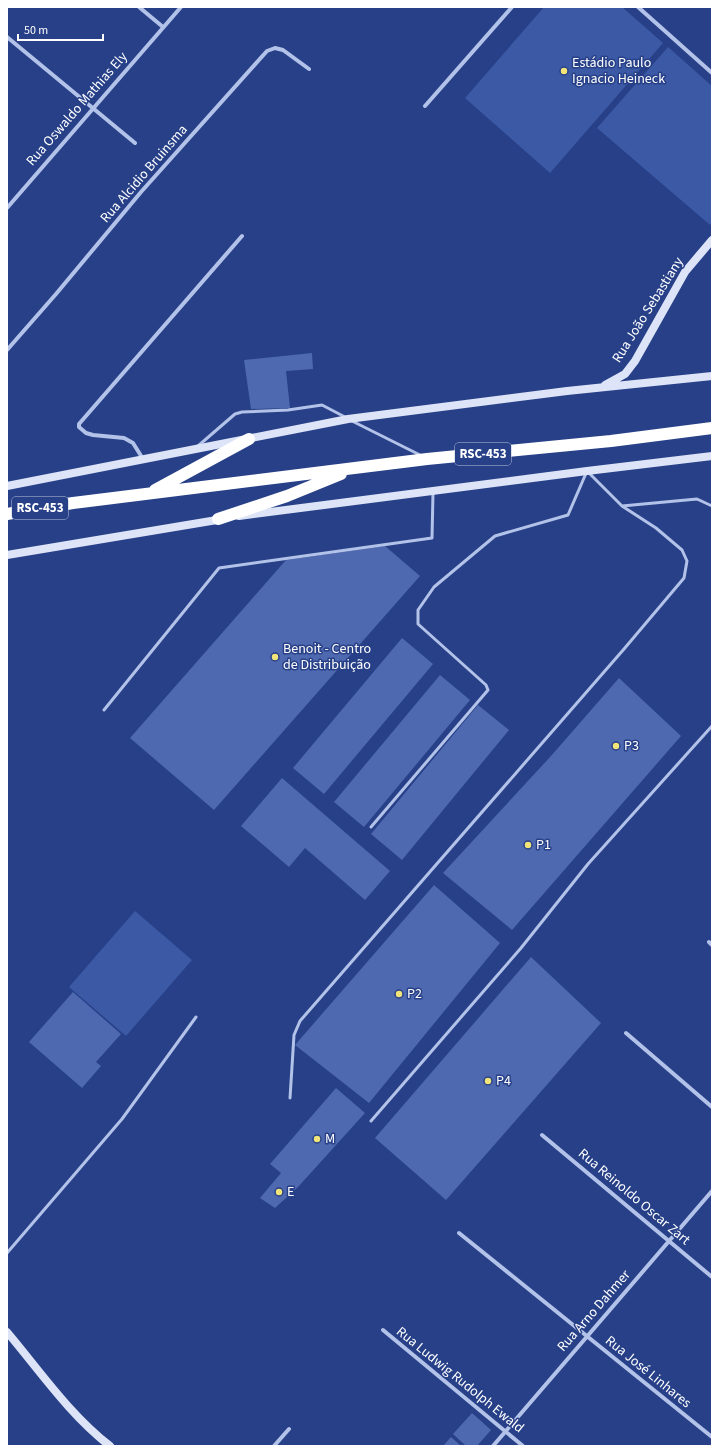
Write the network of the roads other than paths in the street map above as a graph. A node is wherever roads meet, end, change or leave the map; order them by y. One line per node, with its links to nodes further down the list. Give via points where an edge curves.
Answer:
1 (139, 7): 5 (street)
2 (181, 7): 5 (street, Rua Oswaldo Mathias Ely)
3 (512, 7): 9 (street)
4 (638, 7): 8 (street)
5 (163, 27): 10 (street, Rua Oswaldo Mathias Ely)
6 (7, 36): 10 (street)
7 (309, 69): 15 (street, Rua Alcidio Bruinsma, via 283,50 275,48 267,51 141,192)
8 (712, 73)
9 (425, 106)
10 (93, 108): 11 (street); 12 (street, Rua Oswaldo Mathias Ely)
11 (135, 143)
12 (7, 208)
13 (242, 236): 23 (street, via 79,424 79,427 93,435 124,438 133,443)
14 (712, 240): 17 (main road, Rua João Sebastiany, via 685,272 635,362 625,374)
15 (7, 350)
16 (712, 376): 17 (main road)
17 (600, 387): 18 (main road)
18 (348, 419): 20 (main road); 21 (lane, via 322,405 288,410 242,412 235,414); 24 (lane)
19 (712, 428): 24 (highway, RSC-453, via 611,441)
20 (249, 439): 21 (main road); 29 (highway)
21 (194, 450): 23 (main road)
22 (712, 456): 26 (main road)
23 (144, 459): 27 (main road)
24 (427, 459): 25 (highway, RSC-453)
25 (355, 468): 29 (highway, RSC-453); 33 (highway, RSC-453, via 287,496)
26 (588, 471): 28 (main road); 30 (lane); 37 (lane, via 568,515 495,536 434,587 418,610 418,624 486,685 488,690)
27 (7, 486)
28 (434, 491): 33 (main road); 35 (lane, via 432,538 219,568)
29 (149, 493): 32 (highway, RSC-453)
30 (622, 506): 31 (lane, via 697,499); 40 (lane, via 656,528 682,550 686,561 684,578 300,1022 294,1035)
31 (712, 506)
32 (7, 514)
33 (218, 519): 34 (main road)
34 (7, 555)
35 (104, 710)
36 (712, 726): 42 (lane, via 598,852 521,948)
37 (371, 827)
38 (196, 1018): 47 (lane, via 122,1119)
39 (626, 1033): 41 (street)
40 (290, 1098)
41 (712, 1107)
42 (372, 1120)
43 (542, 1135): 46 (street, Rua Reinoldo Oscar Zart)
44 (712, 1191): 46 (street, Rua Arno Dahmer)
45 (459, 1232): 51 (street, Rua José Linhares)
46 (670, 1240): 48 (street, Rua Reinoldo Oscar Zart); 51 (street, Rua Arno Dahmer)
47 (7, 1253)
48 (712, 1277)
49 (383, 1330): 53 (street, Rua Ludwig Rudolph Ewald)
50 (7, 1332): 55 (main road, via 67,1406)
51 (587, 1336): 53 (street, Rua Arno Dahmer); 54 (street, Rua José Linhares)
52 (289, 1429): 56 (street)
53 (506, 1430): 57 (street, Rua Arno Dahmer); 58 (street, Rua Ludwig Rudolph Ewald)
54 (712, 1437)
55 (110, 1446)
56 (274, 1446)
57 (493, 1446)
58 (523, 1446)

